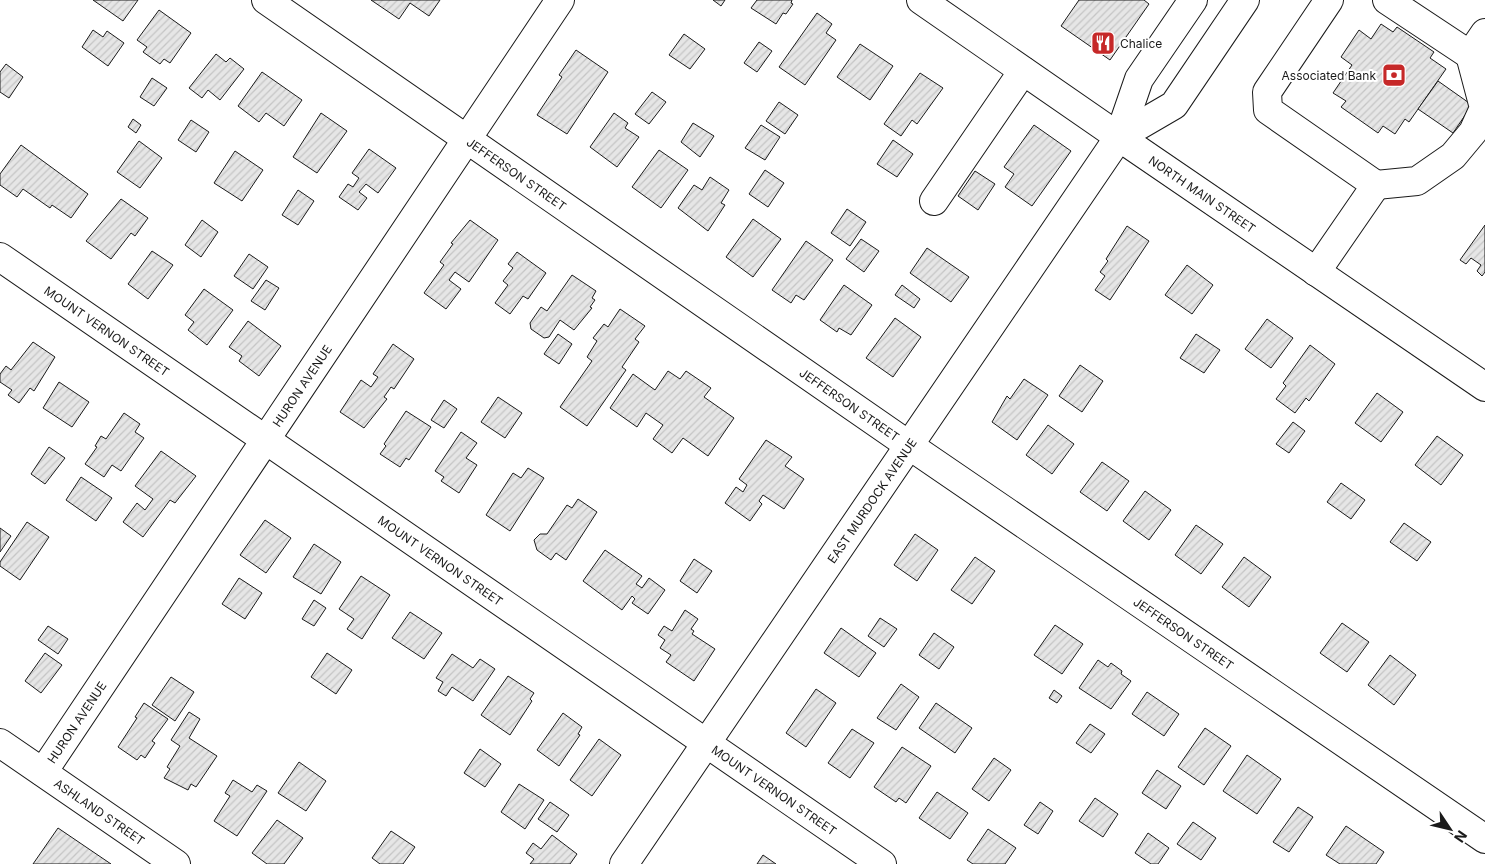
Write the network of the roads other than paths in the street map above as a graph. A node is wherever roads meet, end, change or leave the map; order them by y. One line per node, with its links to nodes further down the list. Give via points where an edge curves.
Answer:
1 (266, 0): 11 (street, JEFFERSON STREET)
2 (560, 0): 11 (street, HURON AVENUE)
3 (921, 0): 9 (street, NORTH MAIN STREET)
4 (1194, 0): 10 (street, via 1139,79)
5 (1245, 0): 10 (street, via 1174,105)
6 (1329, 0): 12 (street, via 1267,92 1268,110)
7 (1387, 0): 8 (street)
8 (1478, 44): 12 (street, via 1484,108 1473,132 1453,156 1417,181)
9 (1023, 71): 10 (street, NORTH MAIN STREET); 13 (street)
10 (1119, 137): 15 (street, NORTH MAIN STREET); 18 (street, EAST MURDOCK AVENUE)
11 (467, 138): 17 (street, HURON AVENUE); 18 (street, JEFFERSON STREET)
12 (1376, 185): 15 (street)
13 (934, 201)
14 (0, 257): 17 (street, MOUNT VERNON STREET)
15 (1316, 272): 16 (street, NORTH MAIN STREET)
16 (1485, 387)
17 (264, 440): 20 (street, MOUNT VERNON STREET); 21 (street, HURON AVENUE)
18 (910, 446): 20 (street, EAST MURDOCK AVENUE); 22 (street, JEFFERSON STREET)
19 (0, 743): 21 (street, ASHLAND STREET)
20 (706, 743): 24 (street, EAST MURDOCK AVENUE); 25 (street, MOUNT VERNON STREET)
21 (43, 772): 23 (street, ASHLAND STREET)
22 (1485, 839)
23 (176, 864)
24 (624, 864)
25 (882, 864)

